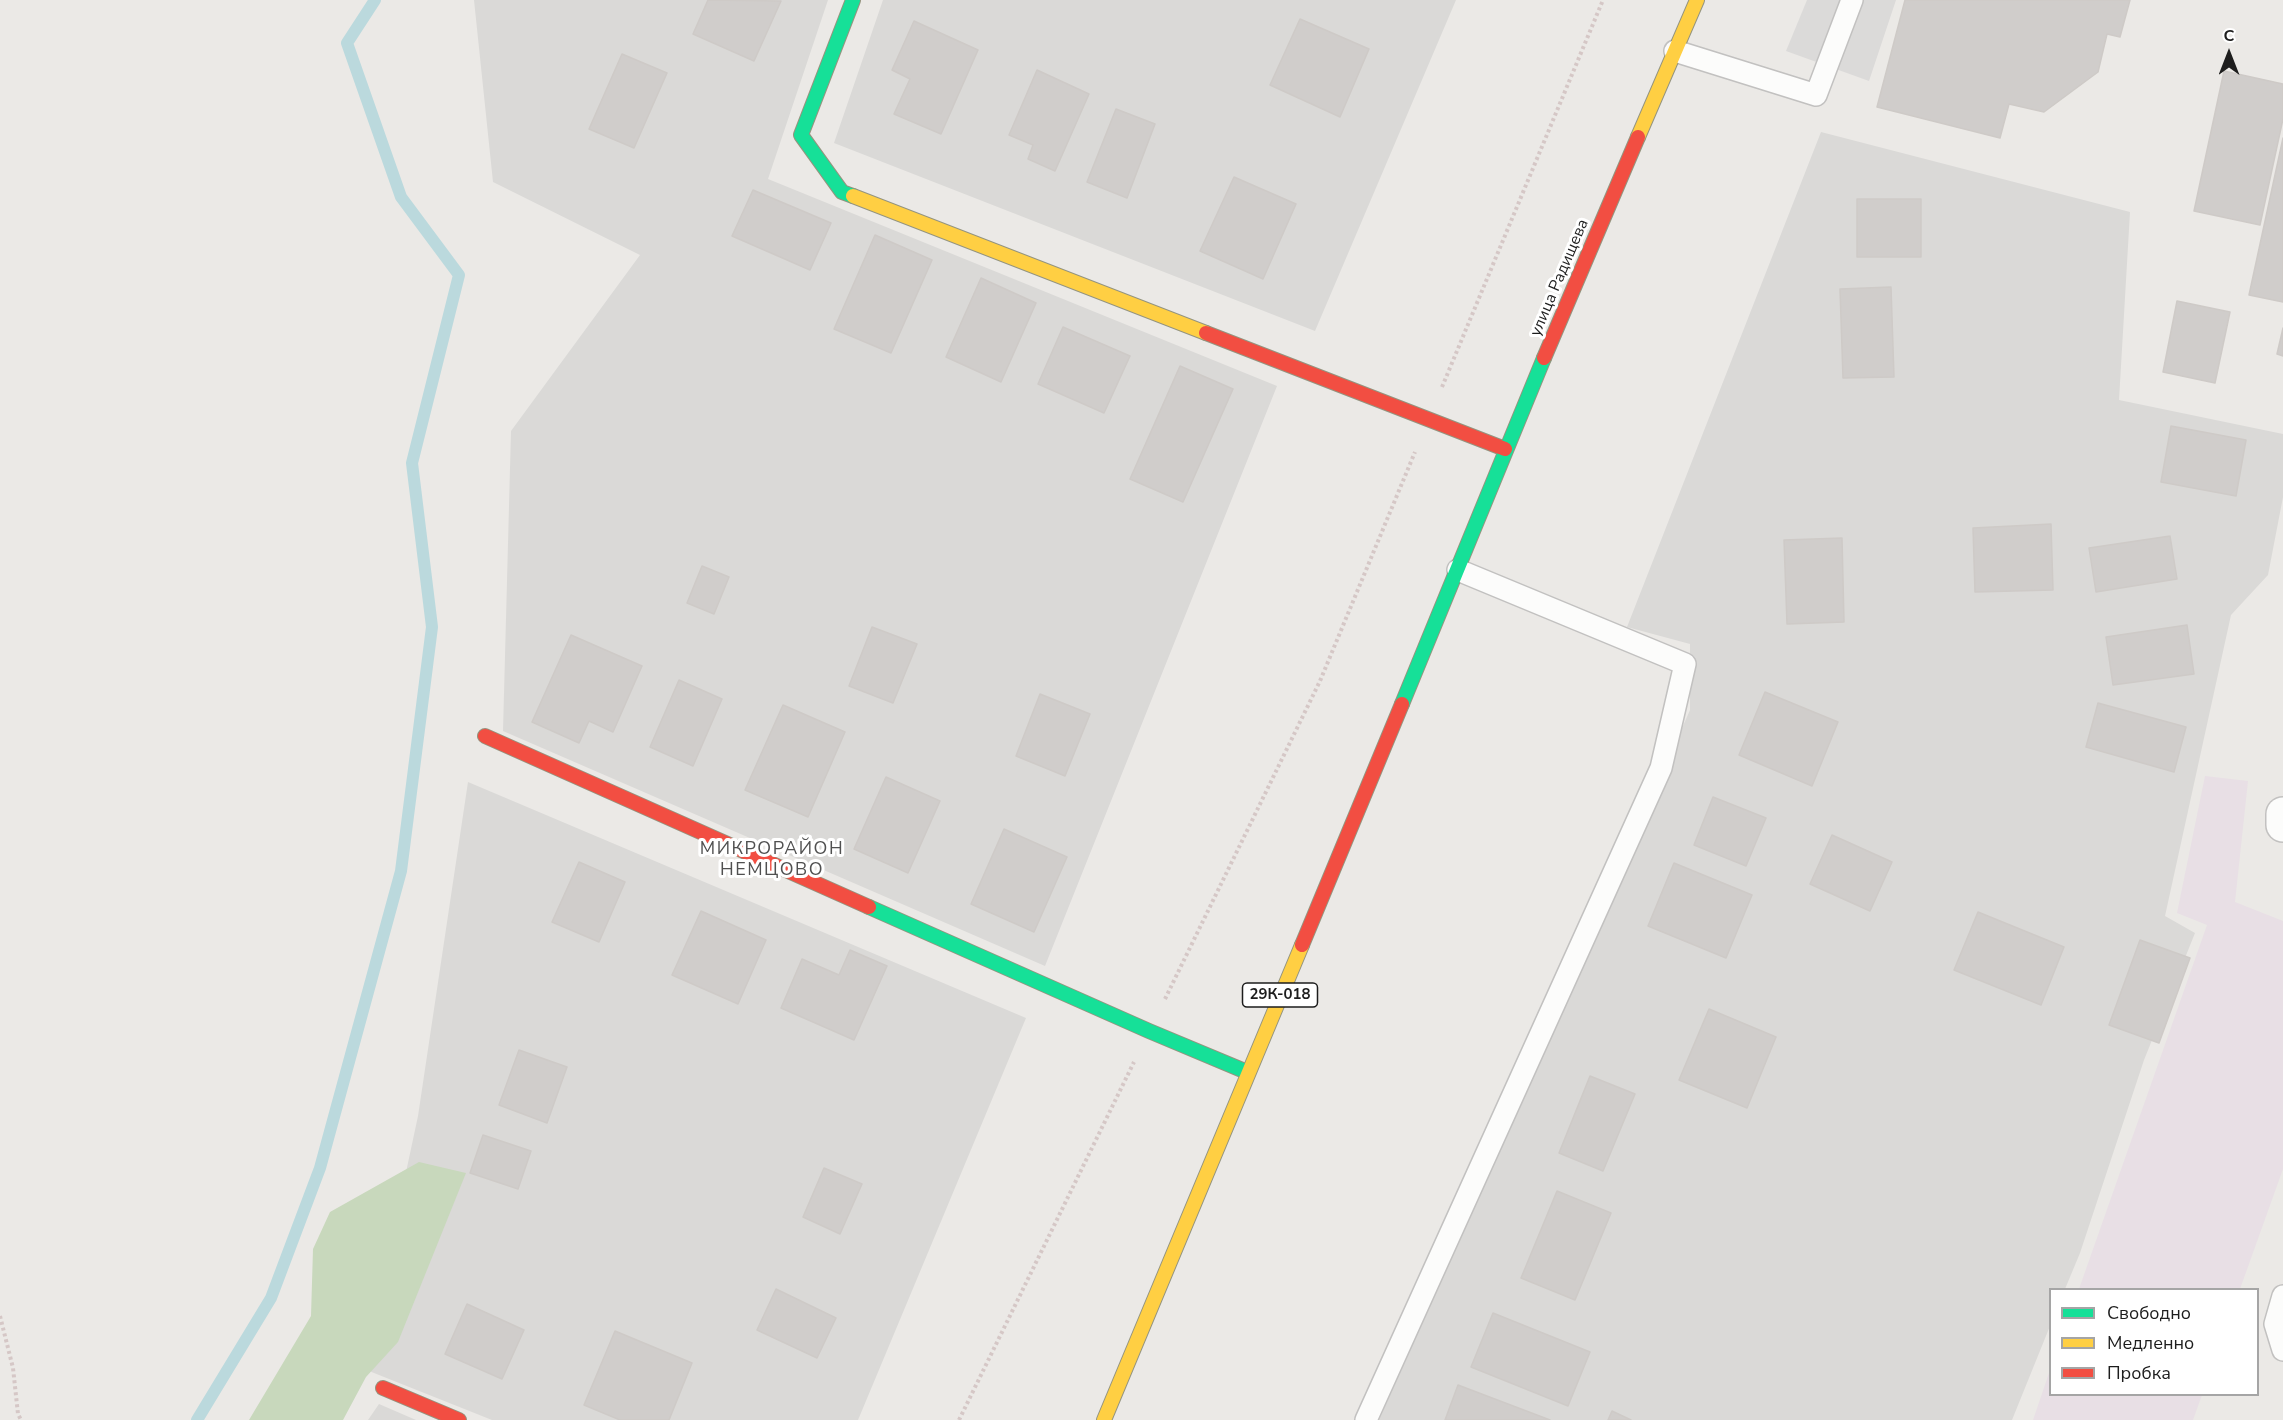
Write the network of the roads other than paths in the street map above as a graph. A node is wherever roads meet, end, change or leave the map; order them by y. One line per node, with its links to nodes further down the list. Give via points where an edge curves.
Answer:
1 (853, 0): 5 (street, via 801,135 842,192)
2 (1697, 0): 4 (street, улица Радищева)
3 (1852, 0): 4 (lane, via 1815,95)
4 (1675, 51): 5 (street, улица Радищева)
5 (1505, 449): 6 (street, улица Радищева)
6 (1458, 570): 10 (street, 29К-018); 16 (lane, via 1685,664 1661,768)
7 (485, 736): 10 (street)
8 (2283, 814): 9 (street)
9 (2283, 825)
10 (1247, 1072): 15 (street, 29К-018)
11 (2283, 1296): 12 (lane, via 2275,1324)
12 (2283, 1350)
13 (383, 1388): 14 (street)
14 (459, 1420)
15 (1104, 1420)
16 (1366, 1420)

